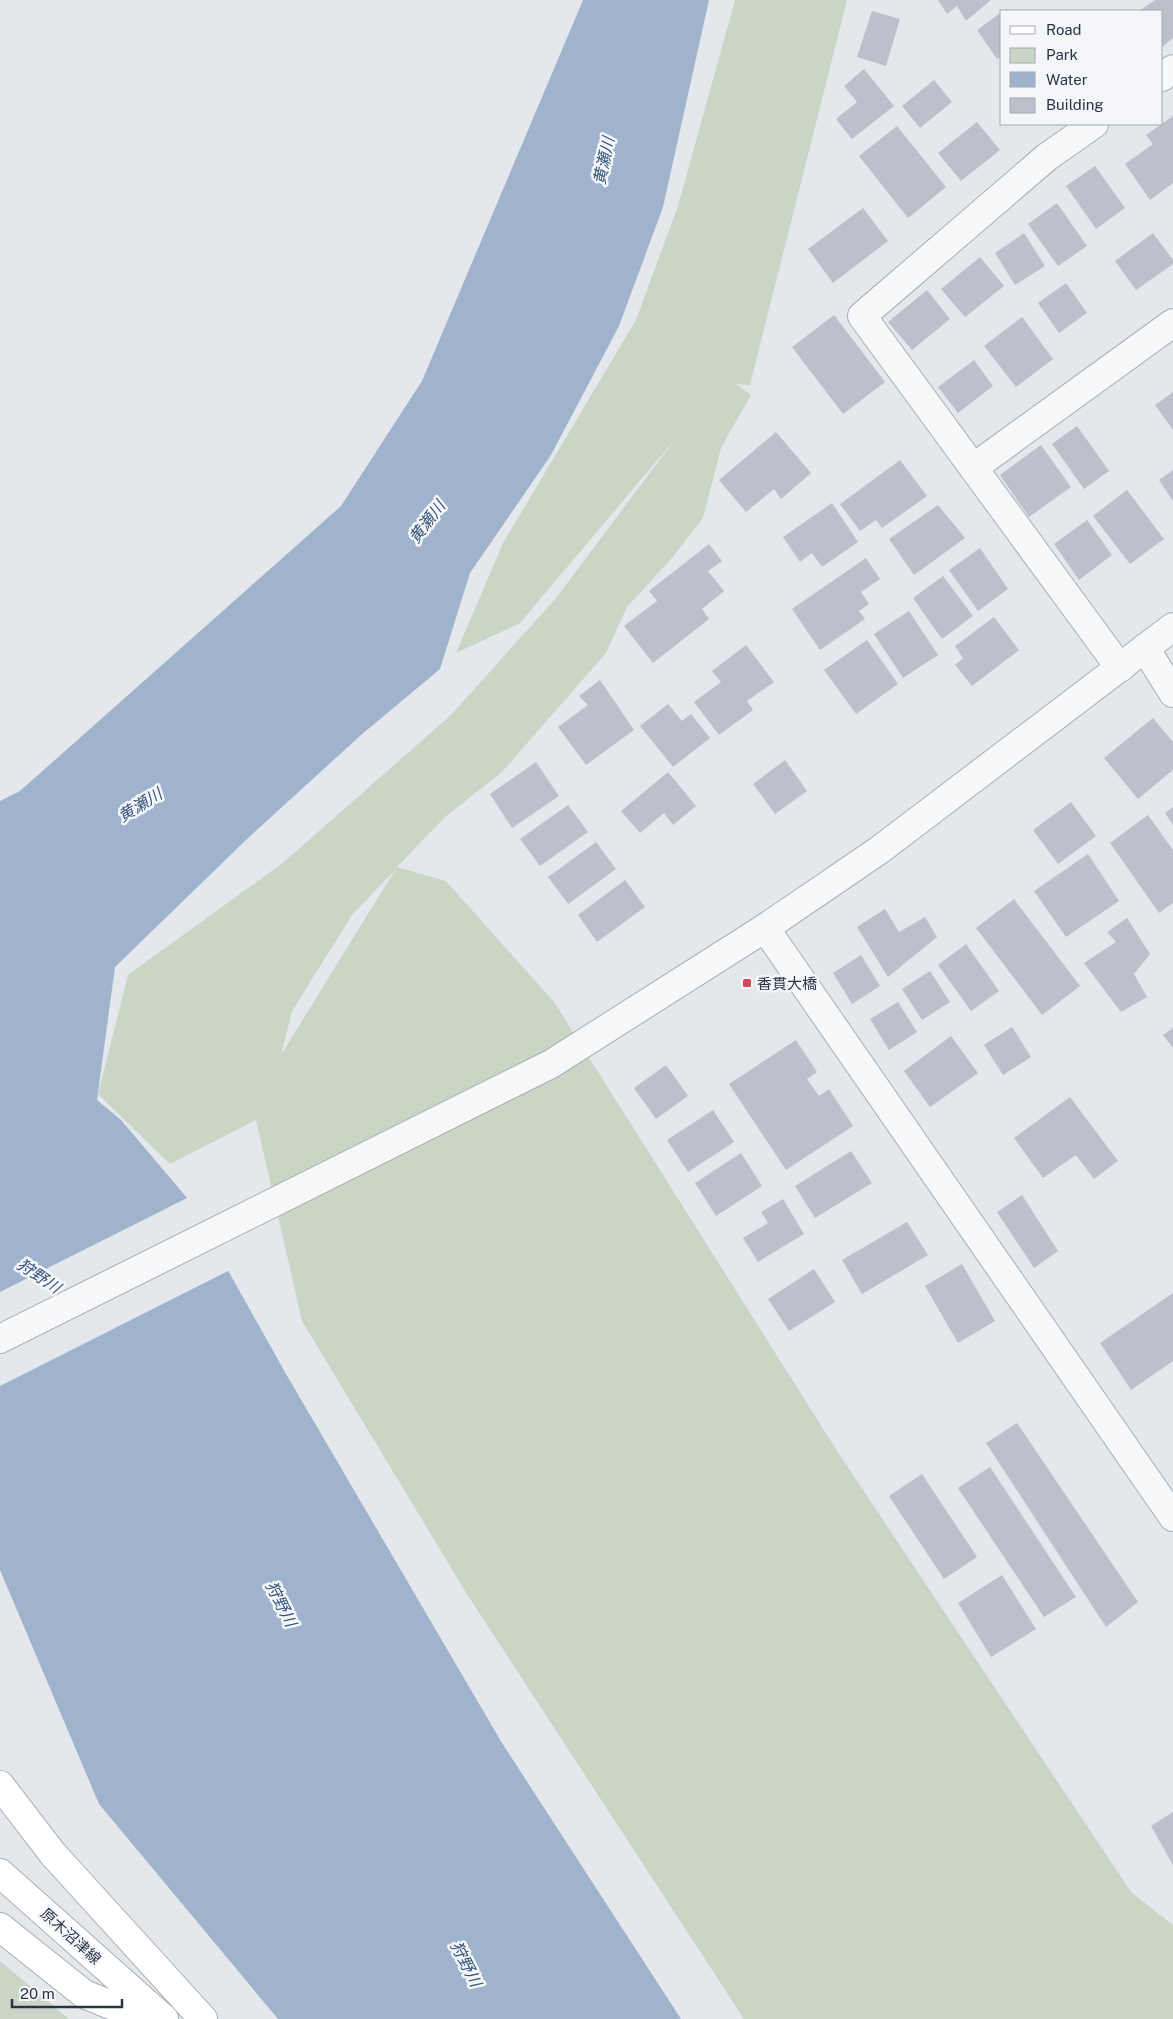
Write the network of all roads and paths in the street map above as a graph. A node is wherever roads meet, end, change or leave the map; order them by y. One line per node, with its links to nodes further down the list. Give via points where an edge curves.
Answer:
1 (1093, 125): 3 (street, via 1047,157 862,316)
2 (1173, 323): 3 (street)
3 (973, 468): 6 (street)
4 (1173, 627): 5 (street)
5 (1146, 648): 6 (street); 7 (street)
6 (1120, 668): 8 (street, via 878,851)
7 (1173, 694)
8 (765, 928): 9 (street, via 551,1064); 10 (street)
9 (0, 1339)
10 (1164, 1485): 11 (street)
11 (1173, 1517)
12 (0, 1785): 17 (main road, via 53,1854)
13 (0, 1873): 16 (main road, 原木沼津線)
14 (0, 1927): 15 (main road, via 84,1994)
15 (145, 2019)
16 (164, 2019)
17 (203, 2019)

